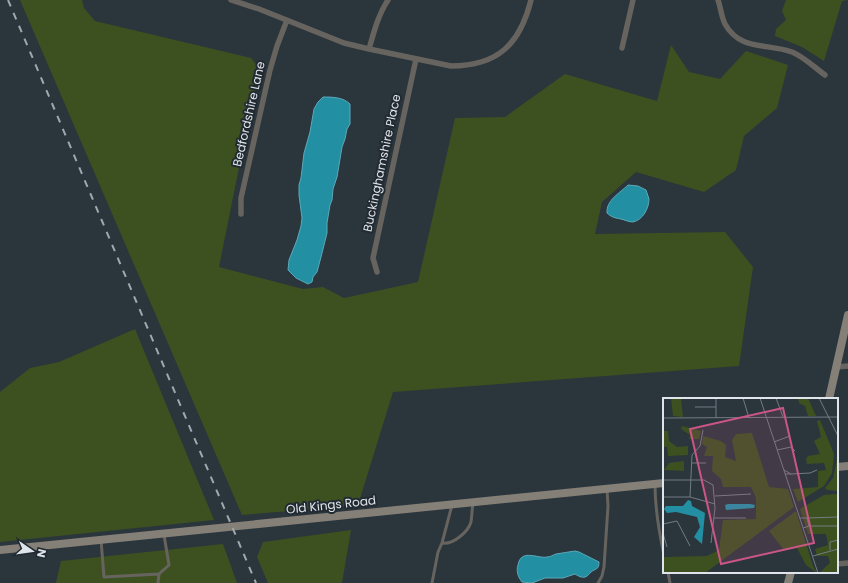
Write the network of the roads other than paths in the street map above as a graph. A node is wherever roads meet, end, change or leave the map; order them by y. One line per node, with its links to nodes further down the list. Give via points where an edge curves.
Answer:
1 (231, 0): 6 (street)
2 (388, 0): 8 (street, via 376,21)
3 (531, 0): 9 (street, via 528,14 518,34 498,55 475,65 463,66)
4 (633, 0): 7 (street)
5 (718, 0): 10 (street, via 725,23 743,41 792,52)
6 (287, 20): 8 (street, via 344,43); 11 (street, Bedfordshire Lane, via 270,70 241,198)
7 (622, 48)
8 (369, 49): 9 (street)
9 (416, 59): 12 (street, Buckinghamshire Place, via 373,258)
10 (825, 75)
11 (241, 214)
12 (377, 272)
13 (848, 315): 15 (street)
14 (848, 366): 15 (street)
15 (836, 367): 16 (street)
16 (829, 398)
17 (848, 466): 18 (street)
18 (838, 467)
19 (655, 484): 20 (street, Old Kings Road); 21 (street, Old Kings Road); 28 (lane)
20 (663, 484)
21 (607, 489): 22 (street, Old Kings Road); 38 (lane, via 604,567)
22 (473, 503): 23 (street, Old Kings Road); 26 (lane, via 469,528 455,540)
23 (452, 505): 24 (street, Old Kings Road); 26 (lane)
24 (164, 534): 25 (street, Old Kings Road); 33 (lane, via 169,565)
25 (101, 540): 27 (street, Old Kings Road); 34 (lane)
26 (442, 544): 37 (lane)
27 (0, 550)
28 (663, 550)
29 (848, 563): 30 (street)
30 (838, 564)
31 (668, 573): 39 (lane)
32 (791, 573): 40 (street)
33 (159, 574): 34 (lane); 36 (lane)
34 (104, 578): 35 (lane)
35 (103, 583)
36 (158, 583)
37 (432, 583)
38 (598, 583)
39 (670, 583)
40 (788, 583)

